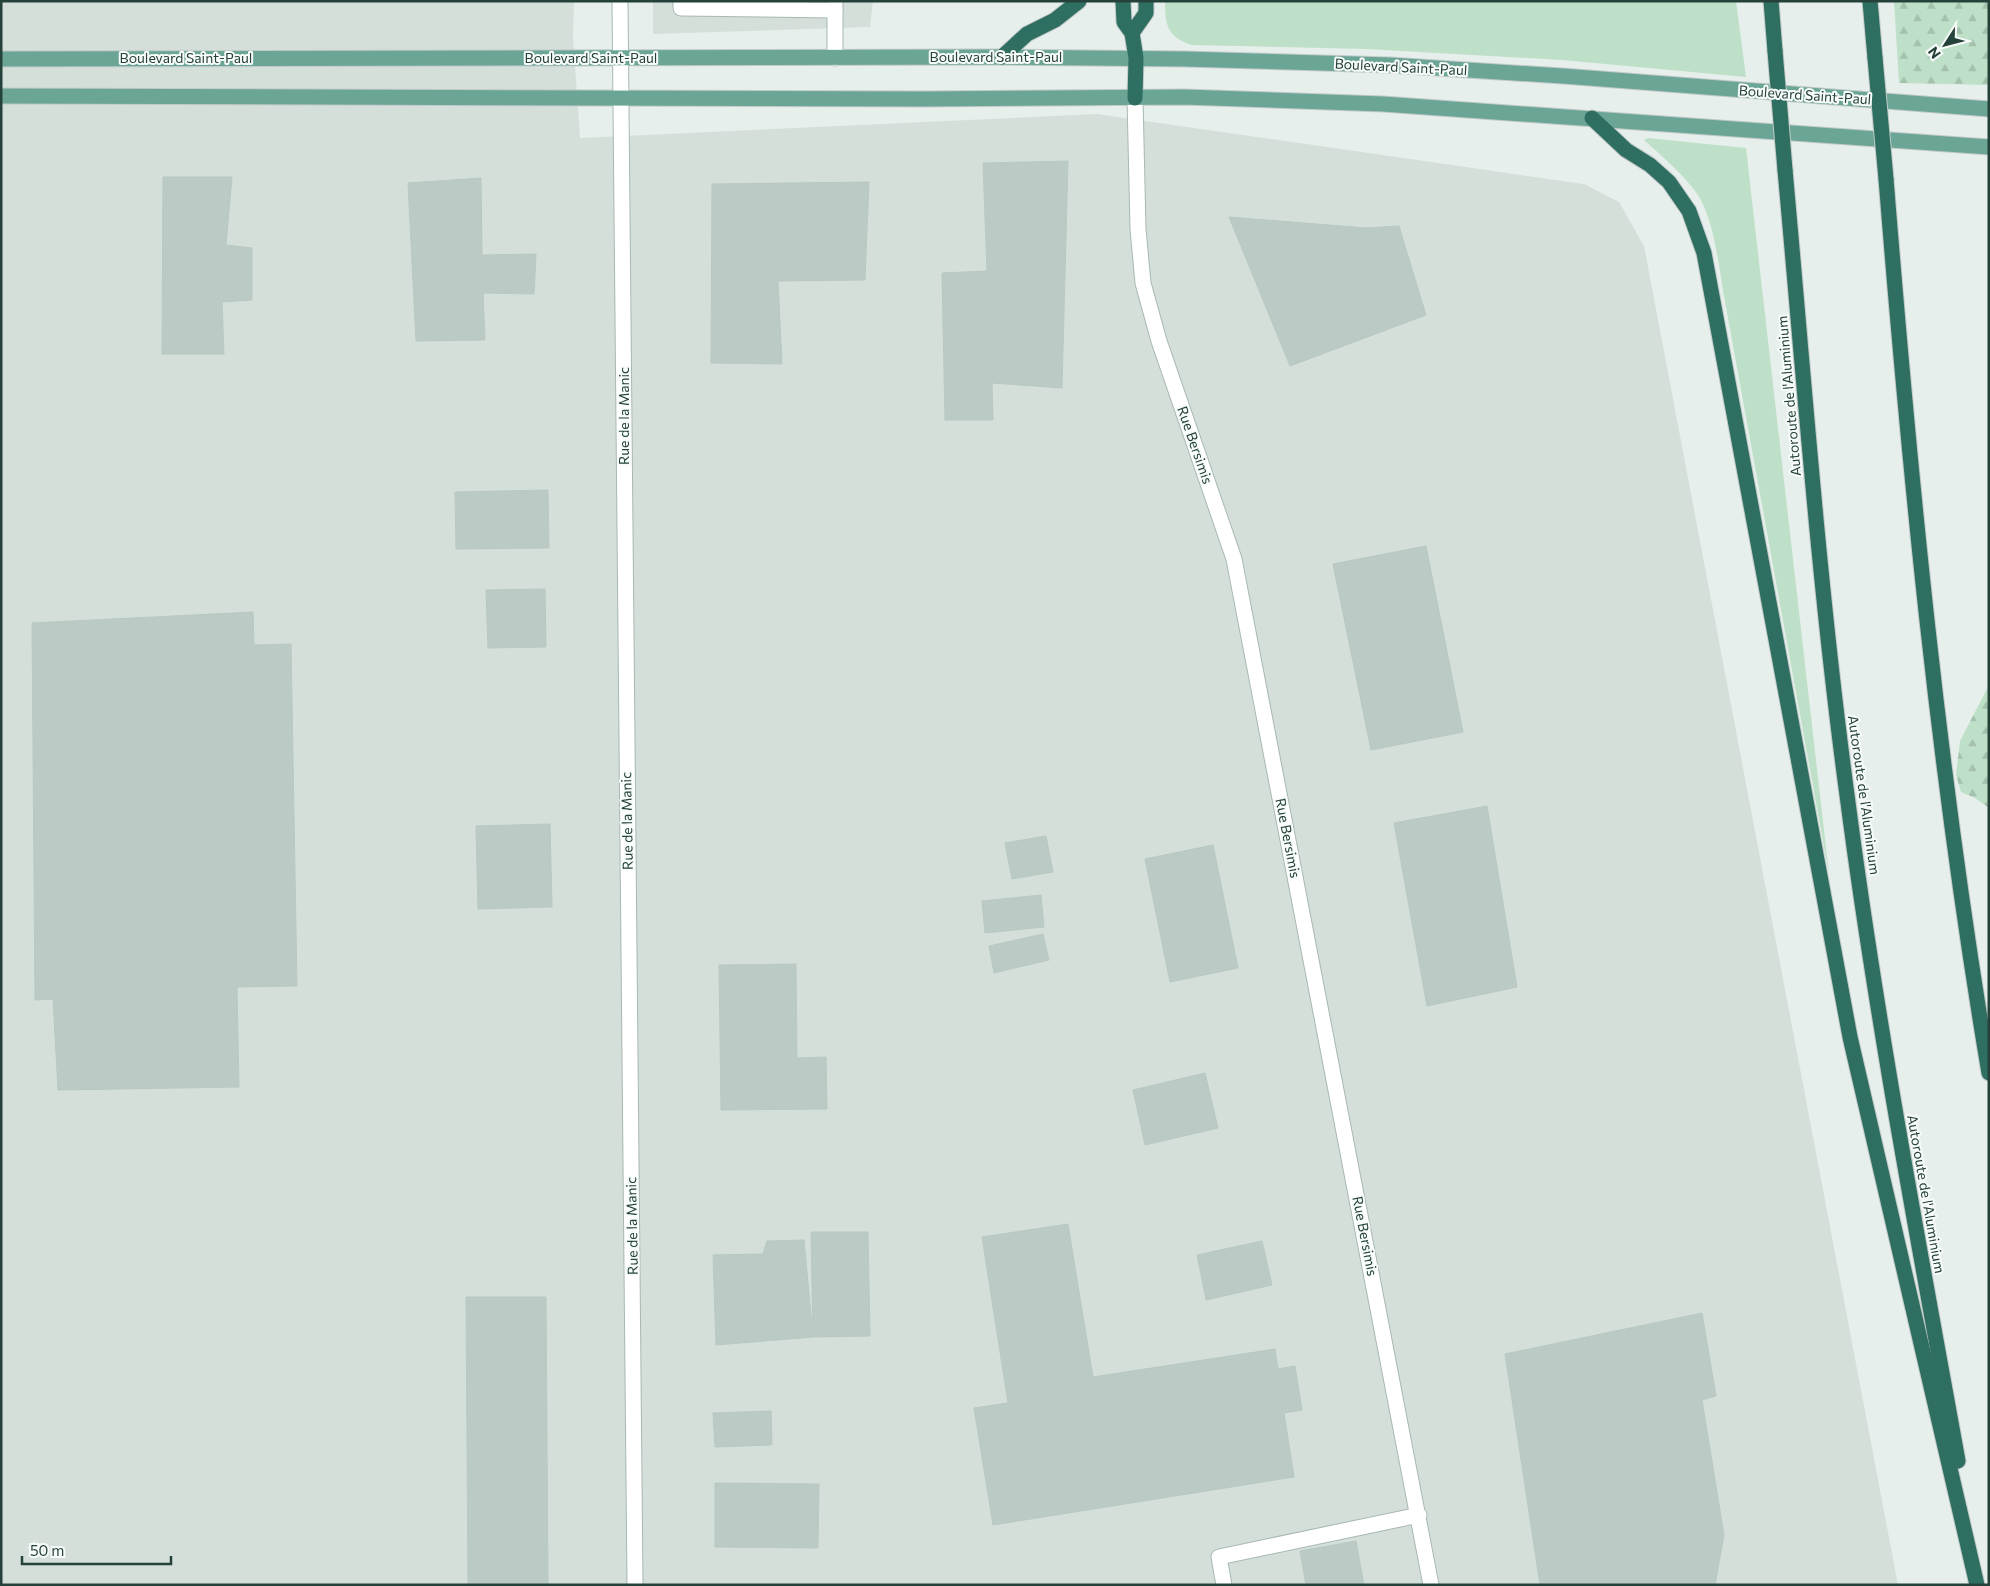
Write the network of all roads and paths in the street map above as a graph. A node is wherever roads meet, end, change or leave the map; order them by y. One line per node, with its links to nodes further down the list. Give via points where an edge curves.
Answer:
1 (620, 1): 11 (street, Rue de la Manic)
2 (681, 1): 8 (street, via 681,8)
3 (1079, 1): 12 (highway, via 1055,20 1027,34)
4 (1123, 1): 10 (highway, via 1124,22)
5 (1146, 1): 10 (highway, via 1146,13)
6 (1771, 1): 28 (highway, Autoroute de l'Aluminium, bridge, via 1820,555 1848,804 1890,1081)
7 (1870, 1): 22 (highway, bridge, via 1935,705 1963,914)
8 (741, 5): 9 (street)
9 (835, 6): 13 (street)
10 (1132, 33): 14 (highway)
11 (621, 57): 13 (main road, Boulevard Saint-Paul); 15 (main road, Boulevard Saint-Paul); 18 (street, Rue de la Manic)
12 (1002, 57): 13 (main road, Boulevard Saint-Paul); 14 (main road, Boulevard Saint-Paul)
13 (835, 58)
14 (1136, 58): 17 (highway); 19 (main road, Boulevard Saint-Paul, via 1390,65)
15 (1, 59)
16 (1, 96): 18 (main road)
17 (1135, 98): 18 (main road); 20 (main road, via 1340,102); 23 (street, Rue Bersimis, via 1138,229 1143,283 1159,341 1234,559)
18 (621, 99): 24 (street, Rue de la Manic)
19 (1989, 109)
20 (1592, 118): 21 (main road); 27 (highway, via 1626,150 1669,182 1689,212 1704,253 1850,1037)
21 (1989, 147)
22 (1989, 1073)
23 (1419, 1515): 25 (street, via 1219,1557); 26 (street, Rue Bersimis)
24 (635, 1585)
25 (1224, 1585)
26 (1432, 1585)
27 (1977, 1585)
28 (1981, 1585)

